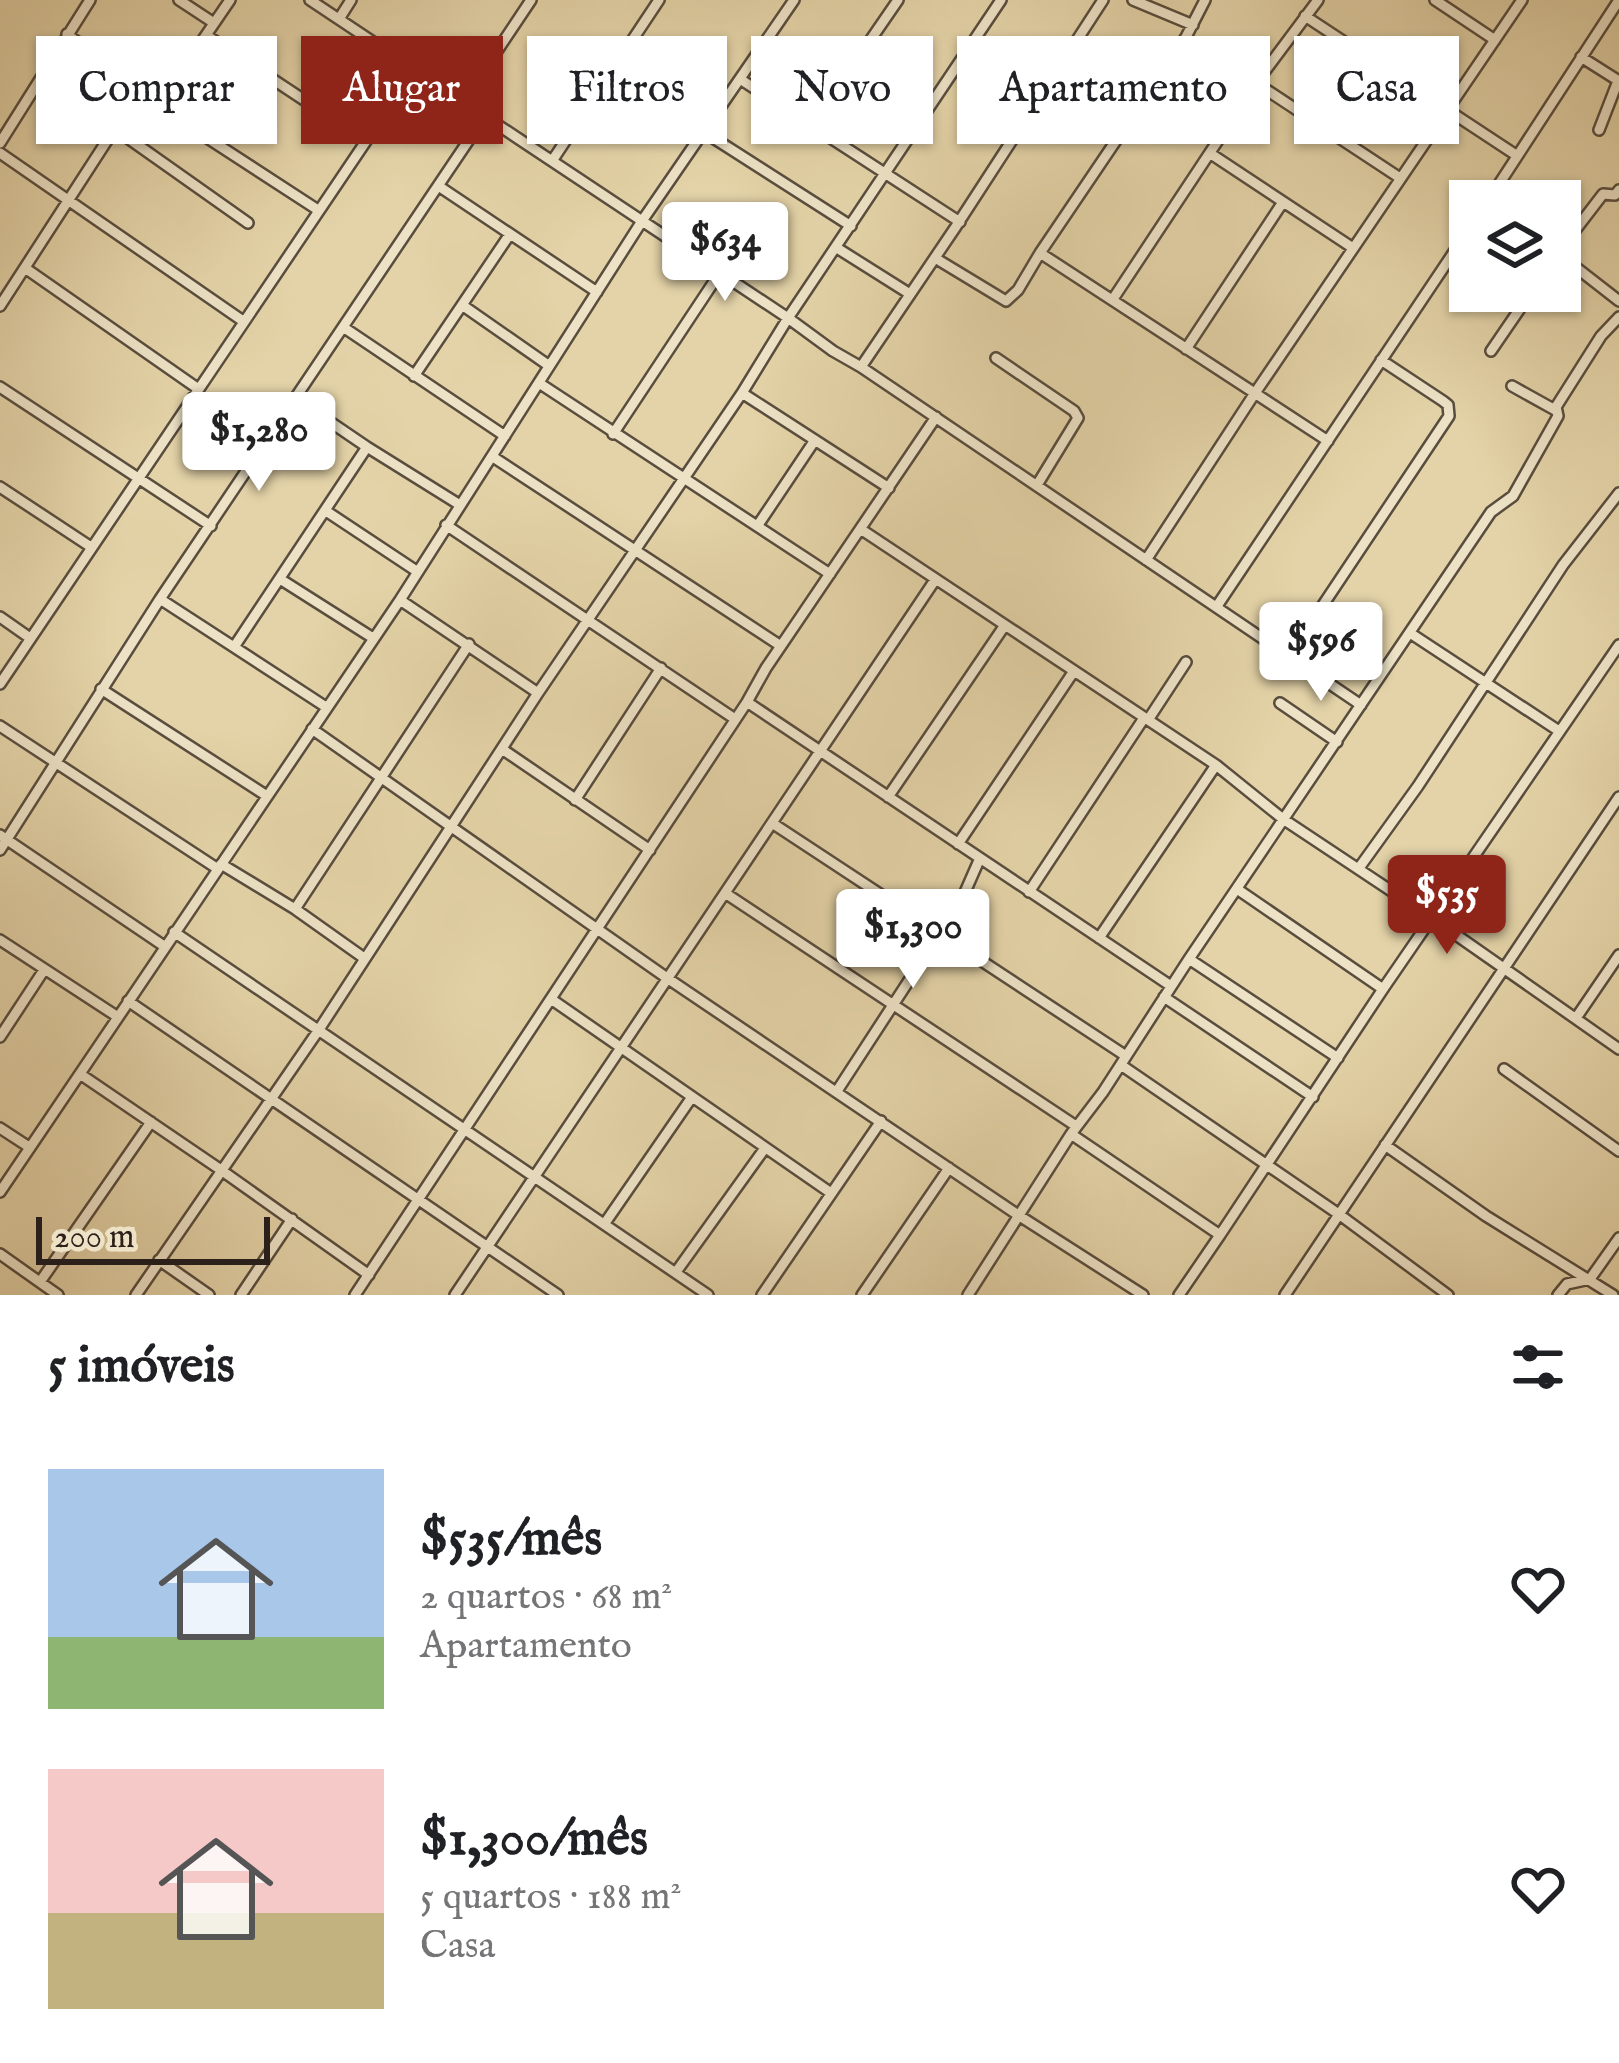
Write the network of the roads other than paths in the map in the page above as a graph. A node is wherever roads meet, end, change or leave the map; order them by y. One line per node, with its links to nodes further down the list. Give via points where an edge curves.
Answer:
1 (90, 0): 22 (street)
2 (179, 0): 20 (street)
3 (230, 0): 20 (street)
4 (310, 0): 19 (street)
5 (351, 0): 19 (street)
6 (531, 0): 29 (street)
7 (659, 0): 56 (street)
8 (898, 0): 26 (street)
9 (1001, 0): 57 (street)
10 (1103, 0): 66 (street)
11 (1133, 0): 21 (street)
12 (1205, 0): 21 (street)
13 (1318, 0): 18 (street)
14 (1436, 0): 28 (street)
15 (1522, 0): 28 (street)
16 (1619, 0): 30 (street)
17 (788, 2): 32 (street)
18 (1305, 16): 27 (street); 31 (street)
19 (339, 20): 25 (street)
20 (214, 23): 23 (street)
21 (1193, 25): 73 (street)
22 (67, 34): 24 (street); 42 (street)
23 (206, 35): 37 (street)
24 (70, 36)
25 (363, 36)
26 (873, 36)
27 (1336, 36)
28 (1495, 40): 36 (street)
29 (503, 42)
30 (1581, 57): 33 (street); 55 (street)
31 (1270, 64)
32 (740, 79): 34 (street); 38 (street)
33 (1619, 81): 41 (street)
34 (751, 86)
35 (1270, 92): 58 (street)
36 (1459, 92)
37 (301, 97)
38 (727, 98)
39 (1459, 117): 55 (street)
40 (503, 128): 56 (street)
41 (1599, 130)
42 (0, 143)
43 (105, 144): 62 (street)
44 (136, 144): 67 (street)
45 (217, 144): 64 (street)
46 (363, 144): 64 (street)
47 (467, 144): 60 (street)
48 (696, 144): 65 (street)
49 (723, 144): 69 (street)
50 (841, 144): 57 (street)
51 (1216, 144): 54 (street)
52 (1423, 144): 58 (street)
53 (0, 153): 62 (street)
54 (1210, 154): 63 (street); 81 (street)
55 (1516, 154): 59 (street)
56 (552, 161): 65 (street)
57 (886, 173): 66 (street); 69 (street)
58 (1400, 178): 72 (street)
59 (1501, 180)
60 (440, 187): 70 (street); 89 (street)
61 (1618, 194): 68 (street, via 1603,194)
62 (68, 201): 76 (street); 88 (street)
63 (1282, 202): 72 (street); 90 (street)
64 (318, 210): 88 (street)
65 (642, 221): 78 (street); 79 (street)
66 (960, 222): 74 (street)
67 (248, 223)
68 (1581, 224)
69 (851, 226): 71 (street)
70 (510, 234): 79 (street); 83 (street)
71 (837, 248): 80 (street); 87 (street)
72 (1353, 248): 102 (street)
73 (1040, 253): 74 (street, via 1006,302); 81 (street)
74 (935, 258): 80 (street)
75 (1449, 260): 93 (street)
76 (25, 268): 84 (street); 100 (street)
77 (1581, 270): 82 (street)
78 (719, 274): 87 (street); 106 (street)
79 (597, 292): 94 (street)
80 (910, 294): 95 (street)
81 (1113, 299): 90 (street)
82 (1619, 301)
83 (462, 305): 94 (street); 96 (street)
84 (0, 306)
85 (1518, 312): 91 (street)
86 (1619, 317): 104 (street)
87 (788, 318): 95 (street); 101 (street)
88 (243, 321): 100 (street)
89 (343, 327): 96 (street); 103 (street)
90 (1186, 350): 102 (street)
91 (1491, 351)
92 (996, 358): 114 (street, via 1078,418)
93 (1381, 360): 109 (street); 144 (street, via 1448,405 1449,416)
94 (548, 365): 97 (street)
95 (862, 367): 105 (street)
96 (414, 376): 107 (street)
97 (538, 383): 106 (street); 107 (street)
98 (1512, 386): 104 (street)
99 (0, 387): 112 (street)
100 (197, 388): 112 (street)
101 (742, 393): 108 (street); 113 (street)
102 (1255, 393): 109 (street); 126 (street)
103 (295, 398): 110 (street); 122 (street)
104 (1557, 411): 137 (street, via 1513,496 1491,512)
105 (936, 417): 114 (street); 116 (street)
106 (613, 434): 113 (street)
107 (505, 436): 111 (street)
108 (815, 440): 116 (street); 121 (street)
109 (1328, 441): 133 (street)
110 (367, 447): 118 (street); 119 (street)
111 (493, 457): 118 (street); 125 (street)
112 (137, 478): 122 (street); 124 (street)
113 (684, 478): 121 (street); 125 (street)
114 (1037, 485): 126 (street)
115 (0, 487): 124 (street)
116 (889, 488): 123 (street)
117 (1619, 493): 148 (street)
118 (460, 505): 120 (street)
119 (326, 511): 127 (street); 129 (street)
120 (446, 525): 127 (street); 135 (street)
121 (758, 525): 128 (street)
122 (211, 526): 131 (street)
123 (862, 530): 128 (street); 130 (street)
124 (92, 548): 138 (street)
125 (635, 549): 135 (street); 142 (street)
126 (1146, 560): 133 (street)
127 (418, 572): 132 (street)
128 (830, 574): 142 (street)
129 (280, 579): 139 (street); 143 (street)
130 (934, 580): 136 (street); 163 (street)
131 (160, 599): 143 (street); 150 (street)
132 (400, 600): 139 (street); 140 (street)
133 (1217, 606): 144 (street)
134 (0, 617): 138 (street)
135 (588, 620): 146 (street); 151 (street)
136 (1005, 625): 147 (street); 168 (street)
137 (1410, 633): 148 (street); 154 (street)
138 (30, 638): 149 (street)
139 (373, 638): 155 (street)
140 (469, 644): 151 (street); 166 (street)
141 (1619, 645): 160 (street)
142 (781, 646): 152 (street)
143 (234, 647): 155 (street)
144 (1289, 656): 154 (street)
145 (1186, 662): 157 (street)
146 (661, 668): 156 (street); 170 (street)
147 (1074, 671): 157 (street); 175 (street)
148 (1487, 683): 160 (street); 179 (street)
149 (0, 684)
150 (101, 689): 164 (street); 167 (street)
151 (538, 693): 162 (street)
152 (747, 702): 156 (street); 163 (street)
153 (1280, 703): 161 (street)
154 (1361, 705): 161 (street)
155 (326, 707): 159 (street)
156 (735, 719): 176 (street)
157 (1146, 719): 165 (street); 181 (street)
158 (0, 726): 164 (street)
159 (311, 729): 166 (street); 167 (street)
160 (1559, 731): 184 (street)
161 (1337, 742): 171 (street)
162 (502, 749): 170 (street); 173 (street)
163 (819, 751): 168 (street); 172 (street)
164 (57, 764): 174 (street); 178 (street)
165 (1216, 765): 171 (street); 188 (street)
166 (381, 777): 173 (street); 183 (street)
167 (267, 796): 178 (street)
168 (888, 797): 175 (street)
169 (1619, 797): 194 (street)
170 (575, 800): 176 (street)
171 (1283, 819): 179 (street); 180 (street)
172 (772, 823): 182 (street); 187 (street)
173 (450, 827): 185 (street); 192 (street)
174 (2, 842): 190 (street)
175 (958, 844): 177 (street)
176 (650, 850): 185 (street)
177 (980, 858): 181 (street); 187 (street)
178 (219, 867): 183 (street); 186 (street)
179 (1359, 868): 184 (street)
180 (1237, 889): 193 (street); 197 (street)
181 (1029, 892): 188 (street)
182 (725, 893): 196 (street); 201 (street)
183 (295, 910): 192 (street)
184 (1432, 918): 194 (street); 197 (street)
185 (597, 928): 196 (street); 199 (street)
186 (174, 932): 190 (street); 204 (street)
187 (939, 933): 201 (street); 209 (street)
188 (1099, 938): 198 (street)
189 (0, 940): 195 (street)
190 (164, 946): 200 (street)
191 (1619, 955): 203 (street)
192 (364, 958): 204 (street)
193 (1189, 959): 198 (street); 208 (street)
194 (1503, 969): 203 (street); 221 (street)
195 (44, 970): 202 (street); 205 (street)
196 (667, 978): 206 (street); 212 (street)
197 (1383, 989): 208 (street)
198 (1167, 992): 209 (street); 213 (street)
199 (551, 999): 206 (street); 219 (street)
200 (128, 1001): 202 (street); 215 (street)
201 (892, 1004): 212 (street); 220 (street)
202 (118, 1017): 211 (street)
203 (1576, 1018): 207 (street)
204 (317, 1031): 215 (street); 219 (street)
205 (0, 1037)
206 (621, 1049): 214 (street); 228 (street)
207 (1619, 1049)
208 (1338, 1058): 213 (street)
209 (1124, 1061): 220 (street); 225 (street)
210 (1504, 1070): 224 (street)
211 (80, 1074): 217 (street); 222 (street)
212 (837, 1091): 216 (street)
213 (1312, 1096): 225 (street)
214 (692, 1097): 223 (street); 235 (street)
215 (270, 1100): 227 (street); 231 (street)
216 (881, 1121): 226 (street); 230 (street)
217 (151, 1122): 227 (street); 244 (street)
218 (0, 1128): 222 (street)
219 (464, 1130): 228 (street); 231 (street)
220 (1074, 1130): 232 (street); 236 (street)
221 (1384, 1144): 233 (street); 243 (street)
222 (29, 1148): 229 (street)
223 (765, 1148): 230 (street); 241 (street)
224 (1619, 1151)
225 (1268, 1165): 233 (street); 236 (street)
226 (949, 1168): 232 (street); 256 (street)
227 (221, 1170): 234 (street); 240 (street)
228 (535, 1177): 235 (street); 238 (street)
229 (0, 1192)
230 (831, 1193): 255 (street)
231 (419, 1200): 238 (street); 242 (street)
232 (1018, 1215): 245 (street); 258 (street)
233 (1340, 1215): 246 (street); 261 (street)
234 (292, 1219): 242 (street); 250 (street)
235 (604, 1223): 241 (street)
236 (1220, 1235): 259 (street)
237 (1619, 1238): 243 (street)
238 (488, 1246): 252 (street); 253 (street)
239 (0, 1254): 244 (street)
240 (159, 1260): 248 (street); 249 (street)
241 (676, 1272): 254 (street)
242 (369, 1276): 251 (street)
243 (1590, 1279): 262 (street); 263 (street)
244 (40, 1282): 247 (street)
245 (970, 1291): 257 (street)
246 (1288, 1291): 260 (street)
247 (58, 1295)
248 (136, 1295)
249 (209, 1295)
250 (241, 1295)
251 (355, 1295)
252 (455, 1295)
253 (558, 1295)
254 (708, 1295)
255 (762, 1295)
256 (862, 1295)
257 (986, 1295)
258 (1143, 1295)
259 (1179, 1295)
260 (1304, 1295)
261 (1448, 1295)
262 (1558, 1295)
263 (1612, 1295)

